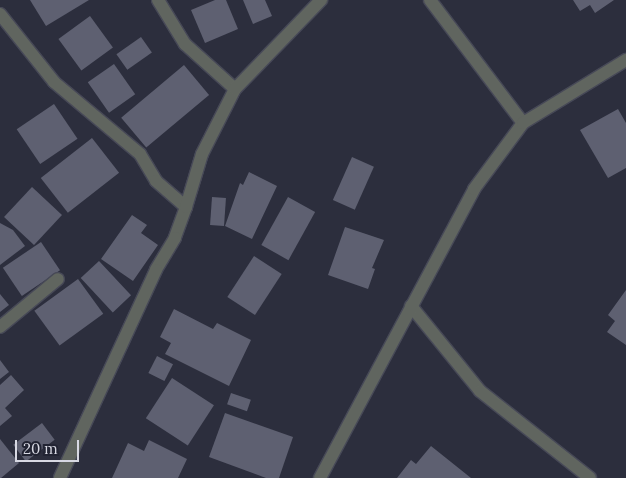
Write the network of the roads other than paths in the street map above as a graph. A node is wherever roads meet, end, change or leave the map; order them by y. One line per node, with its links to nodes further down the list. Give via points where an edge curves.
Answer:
1 (158, 0): 6 (street, via 185,44)
2 (321, 0): 6 (street)
3 (430, 0): 7 (street)
4 (0, 14): 8 (street, via 54,82 140,154 156,181)
5 (626, 60): 7 (street)
6 (235, 89): 8 (street, via 202,154)
7 (523, 123): 10 (street, via 474,189)
8 (186, 207): 12 (street, via 175,238 156,270)
9 (58, 279): 11 (street)
10 (411, 306): 13 (street); 14 (street, via 480,391)
11 (0, 327)
12 (60, 478)
13 (320, 478)
14 (590, 478)

